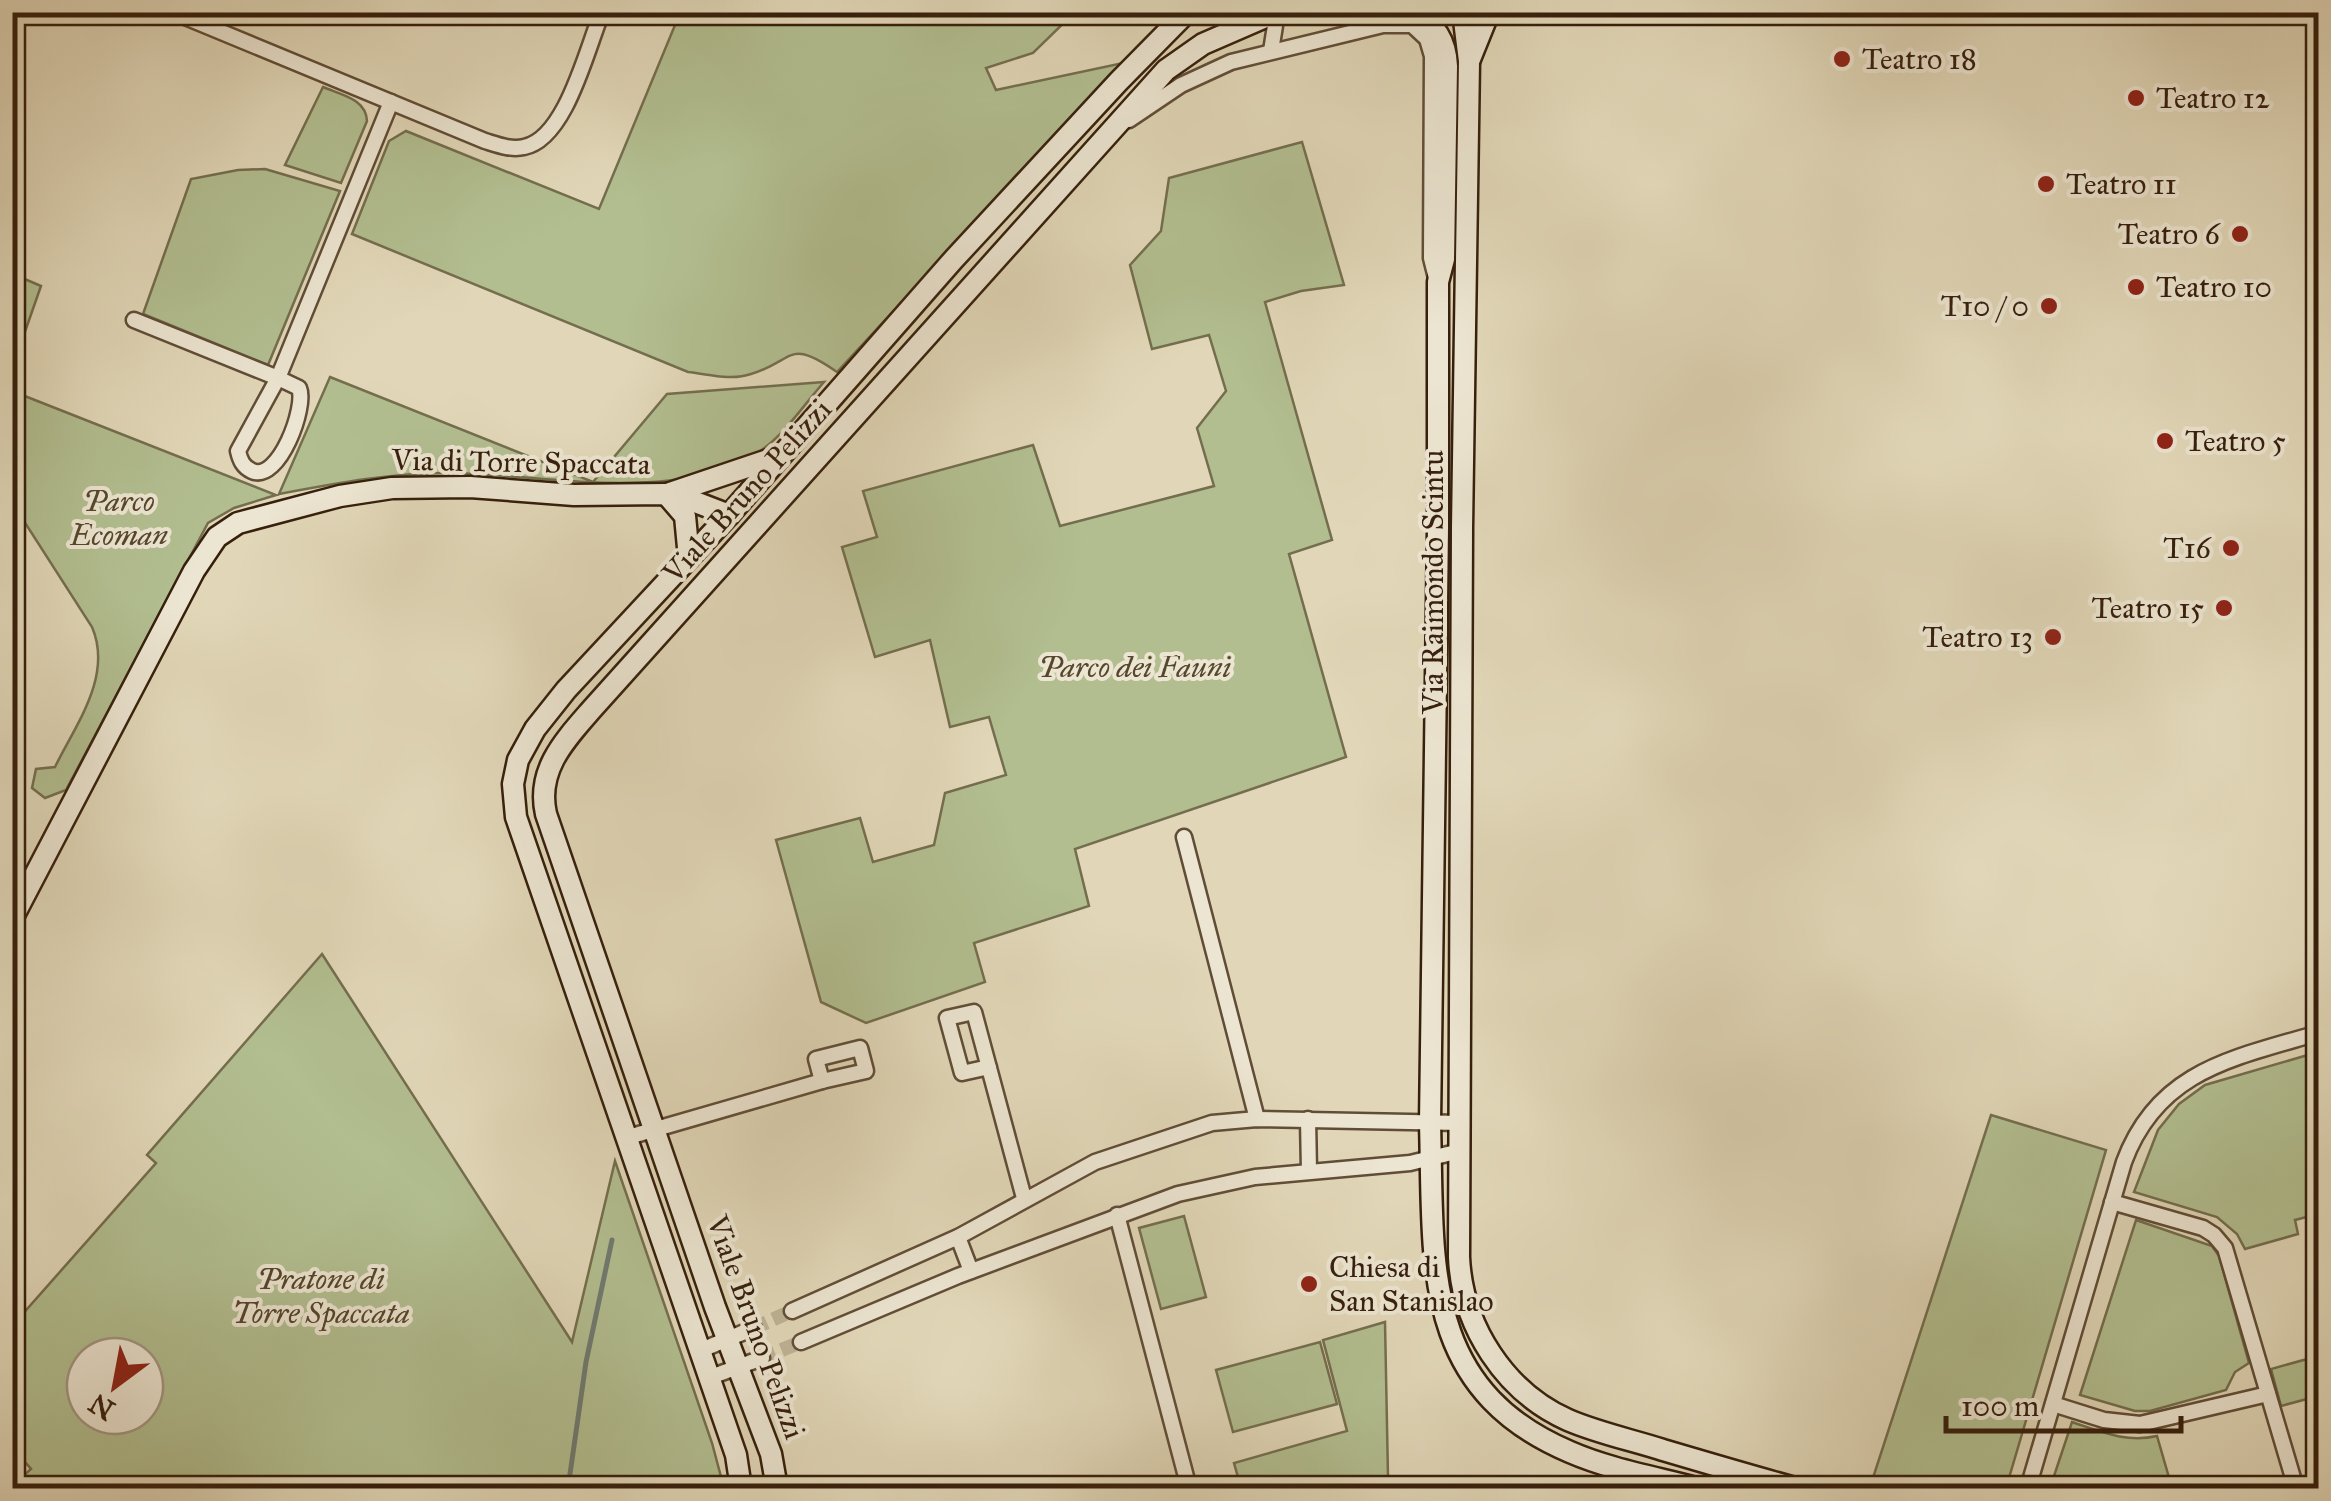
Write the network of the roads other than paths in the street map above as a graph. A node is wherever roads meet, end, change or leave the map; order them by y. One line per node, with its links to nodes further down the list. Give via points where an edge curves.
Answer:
1 (173, 12): 12 (street)
2 (602, 12): 12 (street, via 557,124 532,145 495,144)
3 (1188, 12): 10 (street, Viale Bruno Pelizzi)
4 (1413, 12): 14 (street, Via Raimondo Scintu, via 1436,29 1447,57 1444,258)
5 (1463, 12): 9 (street, Via Raimondo Scintu)
6 (1489, 12): 9 (street)
7 (1277, 13): 8 (street); 11 (street, Viale Bruno Pelizzi, via 1188,52)
8 (1271, 51): 13 (street, Via Raimondo Scintu, via 1205,72); 14 (street, Via Raimondo Scintu, via 1397,23 1425,36 1432,56 1431,258)
9 (1469, 61): 31 (street, Via Raimondo Scintu)
10 (1119, 81): 11 (street); 17 (street, Viale Bruno Pelizzi)
11 (1140, 99): 13 (street, Viale Bruno Pelizzi)
12 (391, 102): 16 (street)
13 (1112, 132): 21 (street, Viale Bruno Pelizzi)
14 (1438, 282): 30 (street, Via Raimondo Scintu)
15 (134, 320): 16 (street)
16 (278, 378): 16 (street, via 239,447 241,462 257,472 276,464 302,404 299,388)
17 (782, 455): 18 (street, Via di Torre Spaccata); 20 (street, Viale Bruno Pelizzi)
18 (689, 486): 19 (street, Via di Torre Spaccata); 20 (street)
19 (666, 494): 20 (street, Via di Torre Spaccata); 22 (street, Via di Torre Spaccata, via 686,520); 24 (street, Via di Torre Spaccata, via 392,488 266,514 226,530 194,571)
20 (729, 516): 21 (street, Via di Torre Spaccata); 22 (street, Viale Bruno Pelizzi)
21 (750, 533): 32 (street, Viale Bruno Pelizzi, via 579,723 544,782 546,814)
22 (689, 558): 33 (street, Viale Bruno Pelizzi, via 555,704 524,746 513,784 516,817)
23 (1184, 837): 28 (street)
24 (12, 919)
25 (2318, 1034): 38 (street, via 2224,1062 2177,1086 2132,1144)
26 (989, 1067): 37 (street)
27 (822, 1081): 32 (street)
28 (1257, 1119): 29 (street); 37 (street, via 1212,1123 1115,1153)
29 (1308, 1119): 30 (street); 36 (street)
30 (1430, 1123): 31 (street); 35 (street, Via Raimondo Scintu)
31 (1460, 1123): 34 (street, Via Raimondo Scintu)
32 (654, 1130): 33 (street); 44 (street, Viale Bruno Pelizzi)
33 (625, 1138): 46 (street, Viale Bruno Pelizzi)
34 (1460, 1151): 35 (street); 56 (street, Via Raimondo Scintu, via 1462,1292 1486,1346 1512,1379 1575,1422)
35 (1431, 1156): 36 (street); 55 (street, Via Raimondo Scintu, via 1438,1300 1459,1352 1489,1396 1526,1428 1570,1452)
36 (1308, 1170): 39 (street, via 1212,1186)
37 (1024, 1198): 40 (street)
38 (2112, 1202): 50 (street, via 2203,1228 2222,1243); 51 (street)
39 (1117, 1215): 41 (street); 54 (street)
40 (958, 1237): 41 (street); 42 (street)
41 (971, 1271): 45 (street)
42 (792, 1311)
43 (754, 1328): 44 (street)
44 (727, 1340): 46 (street); 48 (street, Viale Bruno Pelizzi)
45 (800, 1342)
46 (699, 1351): 49 (street, Viale Bruno Pelizzi)
47 (762, 1358): 48 (street)
48 (738, 1367): 49 (street); 53 (street, Viale Bruno Pelizzi, via 771,1454)
49 (708, 1378): 52 (street, Viale Bruno Pelizzi)
50 (2268, 1394): 51 (street, via 2140,1424); 58 (street)
51 (2053, 1404): 57 (street)
52 (741, 1488)
53 (776, 1488)
54 (1190, 1488)
55 (1696, 1488)
56 (1795, 1488)
57 (2028, 1488)
58 (2296, 1488)

